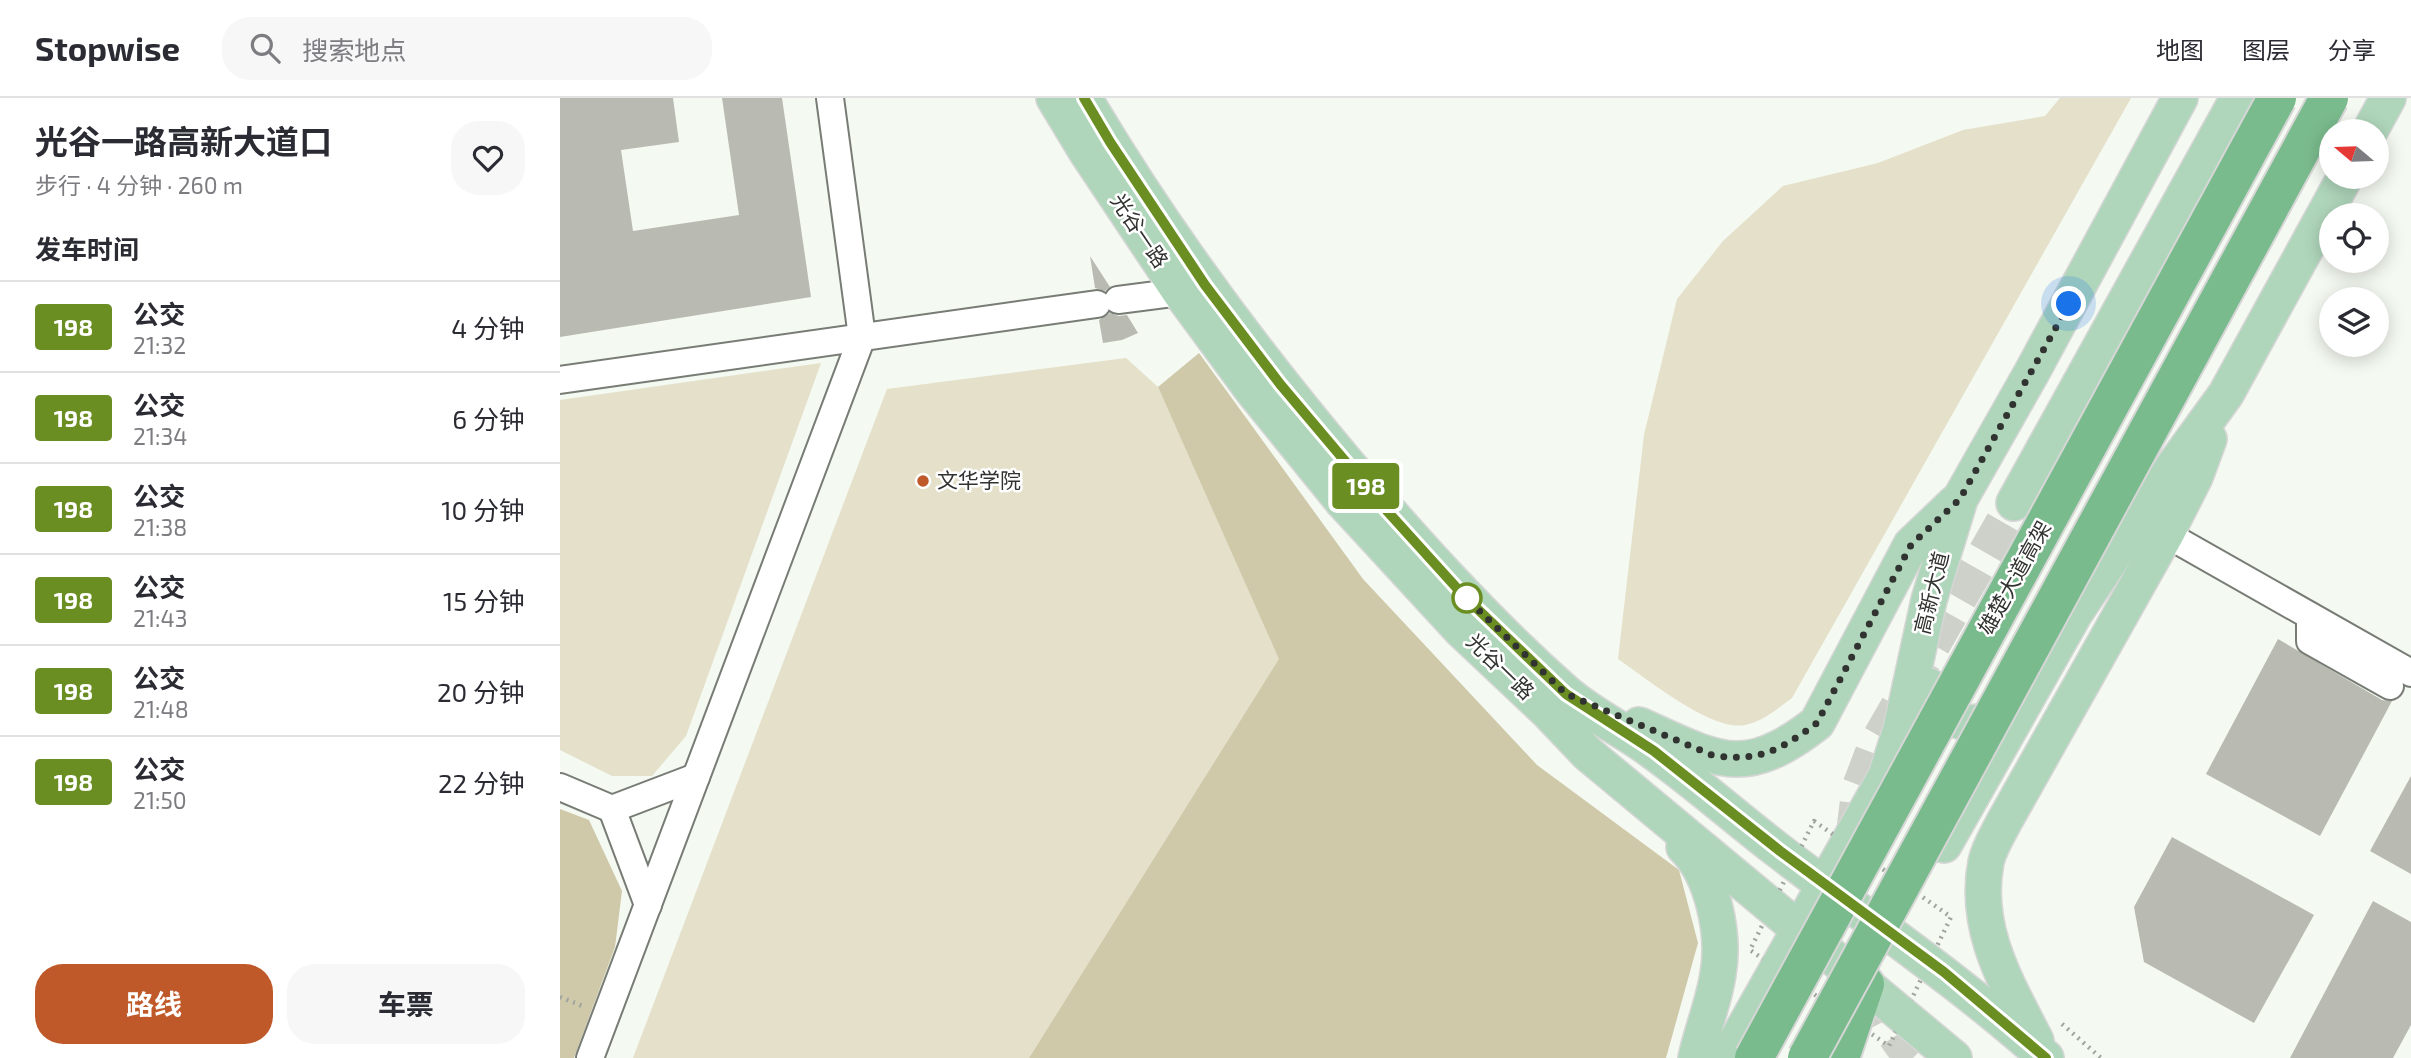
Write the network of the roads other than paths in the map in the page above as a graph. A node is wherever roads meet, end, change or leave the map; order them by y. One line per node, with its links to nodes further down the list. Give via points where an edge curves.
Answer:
1 (830, 98): 12 (street)
2 (1054, 98): 11 (main road, 光谷一路)
3 (1084, 98): 21 (main road, 光谷一路, via 1205,285 1280,384 1464,596)
4 (2180, 98): 15 (main road, 高新大道)
5 (2238, 98): 16 (main road)
6 (2277, 98): 37 (highway, 雄楚大道高架, bridge)
7 (2329, 98): 38 (highway, bridge)
8 (2388, 98): 9 (main road)
9 (2377, 119)
10 (2338, 189): 14 (main road)
11 (1180, 292): 12 (street); 22 (main road, 光谷一路, via 1343,502 1460,629)
12 (862, 337): 13 (street); 23 (street)
13 (560, 380)
14 (2226, 394): 17 (main road); 20 (main road, via 2075,613)
15 (1960, 499): 18 (main road, 高新大道); 21 (main road, via 1911,545 1817,723 1766,754 1738,759 1712,755)
16 (2014, 503)
17 (2166, 534): 19 (street, via 2309,616); 33 (main road, via 1986,860 1984,894 1993,955)
18 (1919, 645): 20 (main road, via 1930,689 1950,718 1983,723); 28 (main road, 高新大道, via 1886,776)
19 (2400, 679)
20 (2030, 692): 31 (main road)
21 (1566, 694): 24 (main road, 光谷一路, via 1654,751)
22 (1588, 754): 27 (main road, 光谷一路); 35 (main road, via 1691,854 1711,890 1719,972)
23 (696, 777): 26 (street); 29 (street)
24 (1698, 786): 27 (main road, via 1716,819 1715,829 1705,834); 28 (main road, 光谷一路)
25 (560, 787): 26 (street)
26 (612, 809): 29 (street)
27 (1674, 824): 30 (main road, 光谷一路)
28 (1825, 885): 30 (main road, 高新大道); 31 (main road, 光谷一路)
29 (648, 905): 34 (street)
30 (1800, 930): 32 (main road, 光谷一路); 36 (main road, 高新大道)
31 (1893, 935): 32 (main road); 33 (main road, 光谷一路)
32 (1865, 984): 39 (main road); 40 (highway); 41 (main road, 光谷一路)
33 (2044, 1056)
34 (590, 1058)
35 (1696, 1058)
36 (1727, 1058)
37 (1754, 1058)
38 (1807, 1058)
39 (1823, 1058)
40 (1840, 1058)
41 (1954, 1058)

